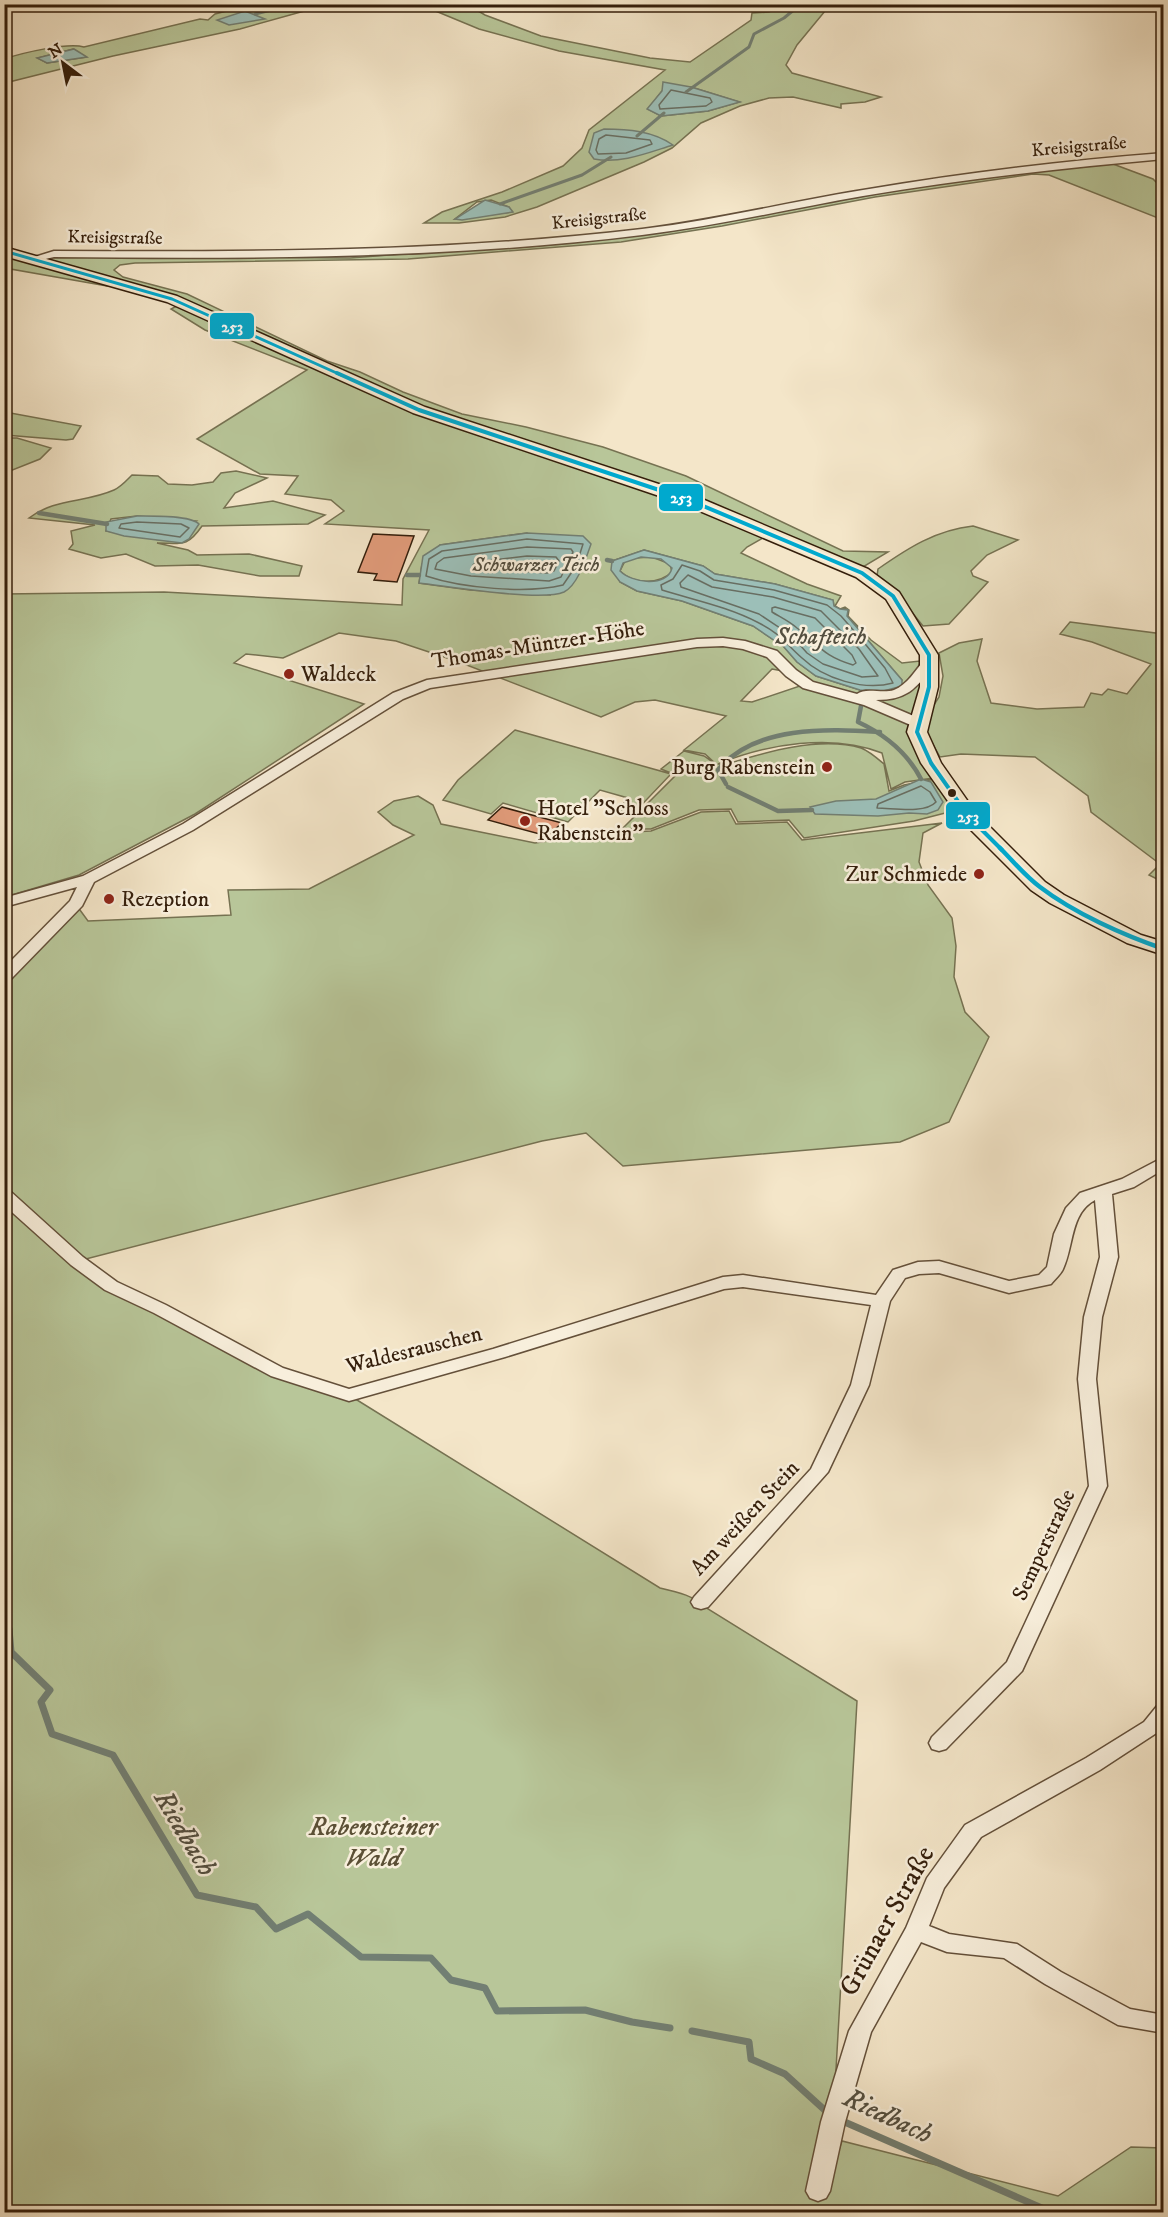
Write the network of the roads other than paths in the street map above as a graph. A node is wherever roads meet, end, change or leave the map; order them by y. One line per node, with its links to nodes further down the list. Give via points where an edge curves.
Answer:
1 (1164, 156): 3 (street, Kreisigstraße, via 981,174 704,222 596,236 344,254 54,254)
2 (4, 251): 3 (main road)
3 (33, 259): 4 (main road, via 172,299 419,410 688,500 853,569 893,596 929,655)
4 (929, 663): 5 (street, via 902,692 889,697); 6 (main road, via 929,687)
5 (844, 694): 6 (street, Thomas-Müntzer-Höhe); 7 (street, Thomas-Müntzer-Höhe, via 808,685 772,654 723,642 427,684 398,696 188,827)
6 (918, 723): 9 (main road, via 917,732 932,762 969,816 1038,886 1088,917)
7 (88, 879): 8 (street, Thomas-Müntzer-Höhe); 10 (street, via 77,903)
8 (4, 903)
9 (1164, 949)
10 (4, 977)
11 (1164, 1162): 12 (street, Am weißen Stein, via 1128,1183)
12 (1103, 1191): 14 (street, Am weißen Stein, via 1086,1197 1075,1208 1063,1234 1055,1269 1045,1280 1009,1287 939,1268 918,1268 899,1274); 17 (street, Semperstraße, via 1109,1257 1093,1317 1087,1379 1098,1486 1015,1666)
13 (4, 1195): 14 (street, Waldesrauschen, via 111,1286 277,1372 349,1395 723,1283 742,1281)
14 (881, 1301): 15 (street, Am weißen Stein, via 860,1385 819,1473)
15 (701, 1602)
16 (1164, 1711): 18 (street, Grünaer Straße, via 1151,1727 1102,1758 973,1831 935,1884)
17 (939, 1743)
18 (916, 1930): 19 (street, via 947,1943 1009,1950 1126,2018); 20 (street, Grünaer Straße, via 860,2031 833,2122)
19 (1164, 2024)
20 (818, 2192)

